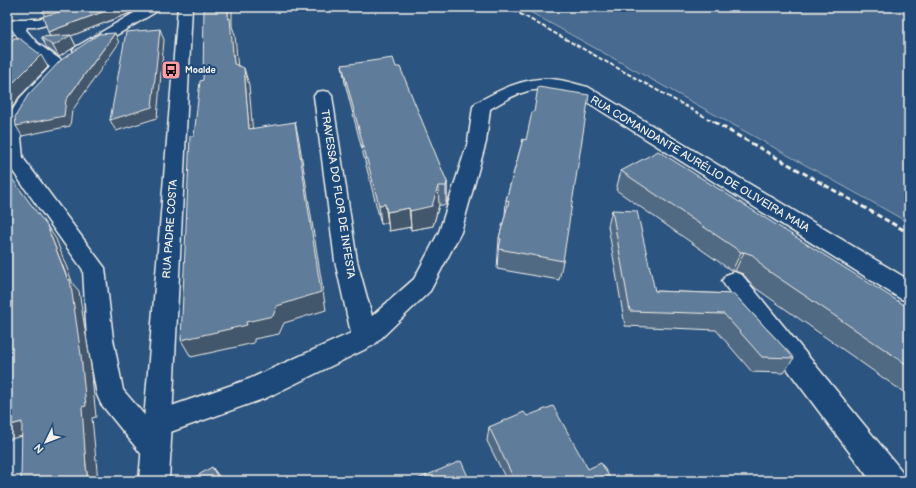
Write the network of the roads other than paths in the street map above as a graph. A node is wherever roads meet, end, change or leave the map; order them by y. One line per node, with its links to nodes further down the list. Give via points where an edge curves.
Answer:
1 (101, 7): 4 (street, via 38,23)
2 (154, 7): 5 (street)
3 (185, 7): 10 (street, RUA PADRE COSTA)
4 (15, 21): 5 (street, via 32,46)
5 (59, 66): 10 (street, via 26,102 11,127 14,159 94,268 100,339 111,395)
6 (323, 96): 9 (street, TRAVESSA DO FLOR DE INFESTA, via 346,261)
7 (734, 281): 12 (street)
8 (909, 292): 9 (street, RUA COMANDANTE AURÉLIO DE OLIVEIRA MAIA, via 582,91 552,84 537,84 520,87 482,107 477,142 450,232 422,285)
9 (365, 338): 10 (street)
10 (157, 438): 11 (street, RUA PADRE COSTA)
11 (154, 481)
12 (890, 481)

